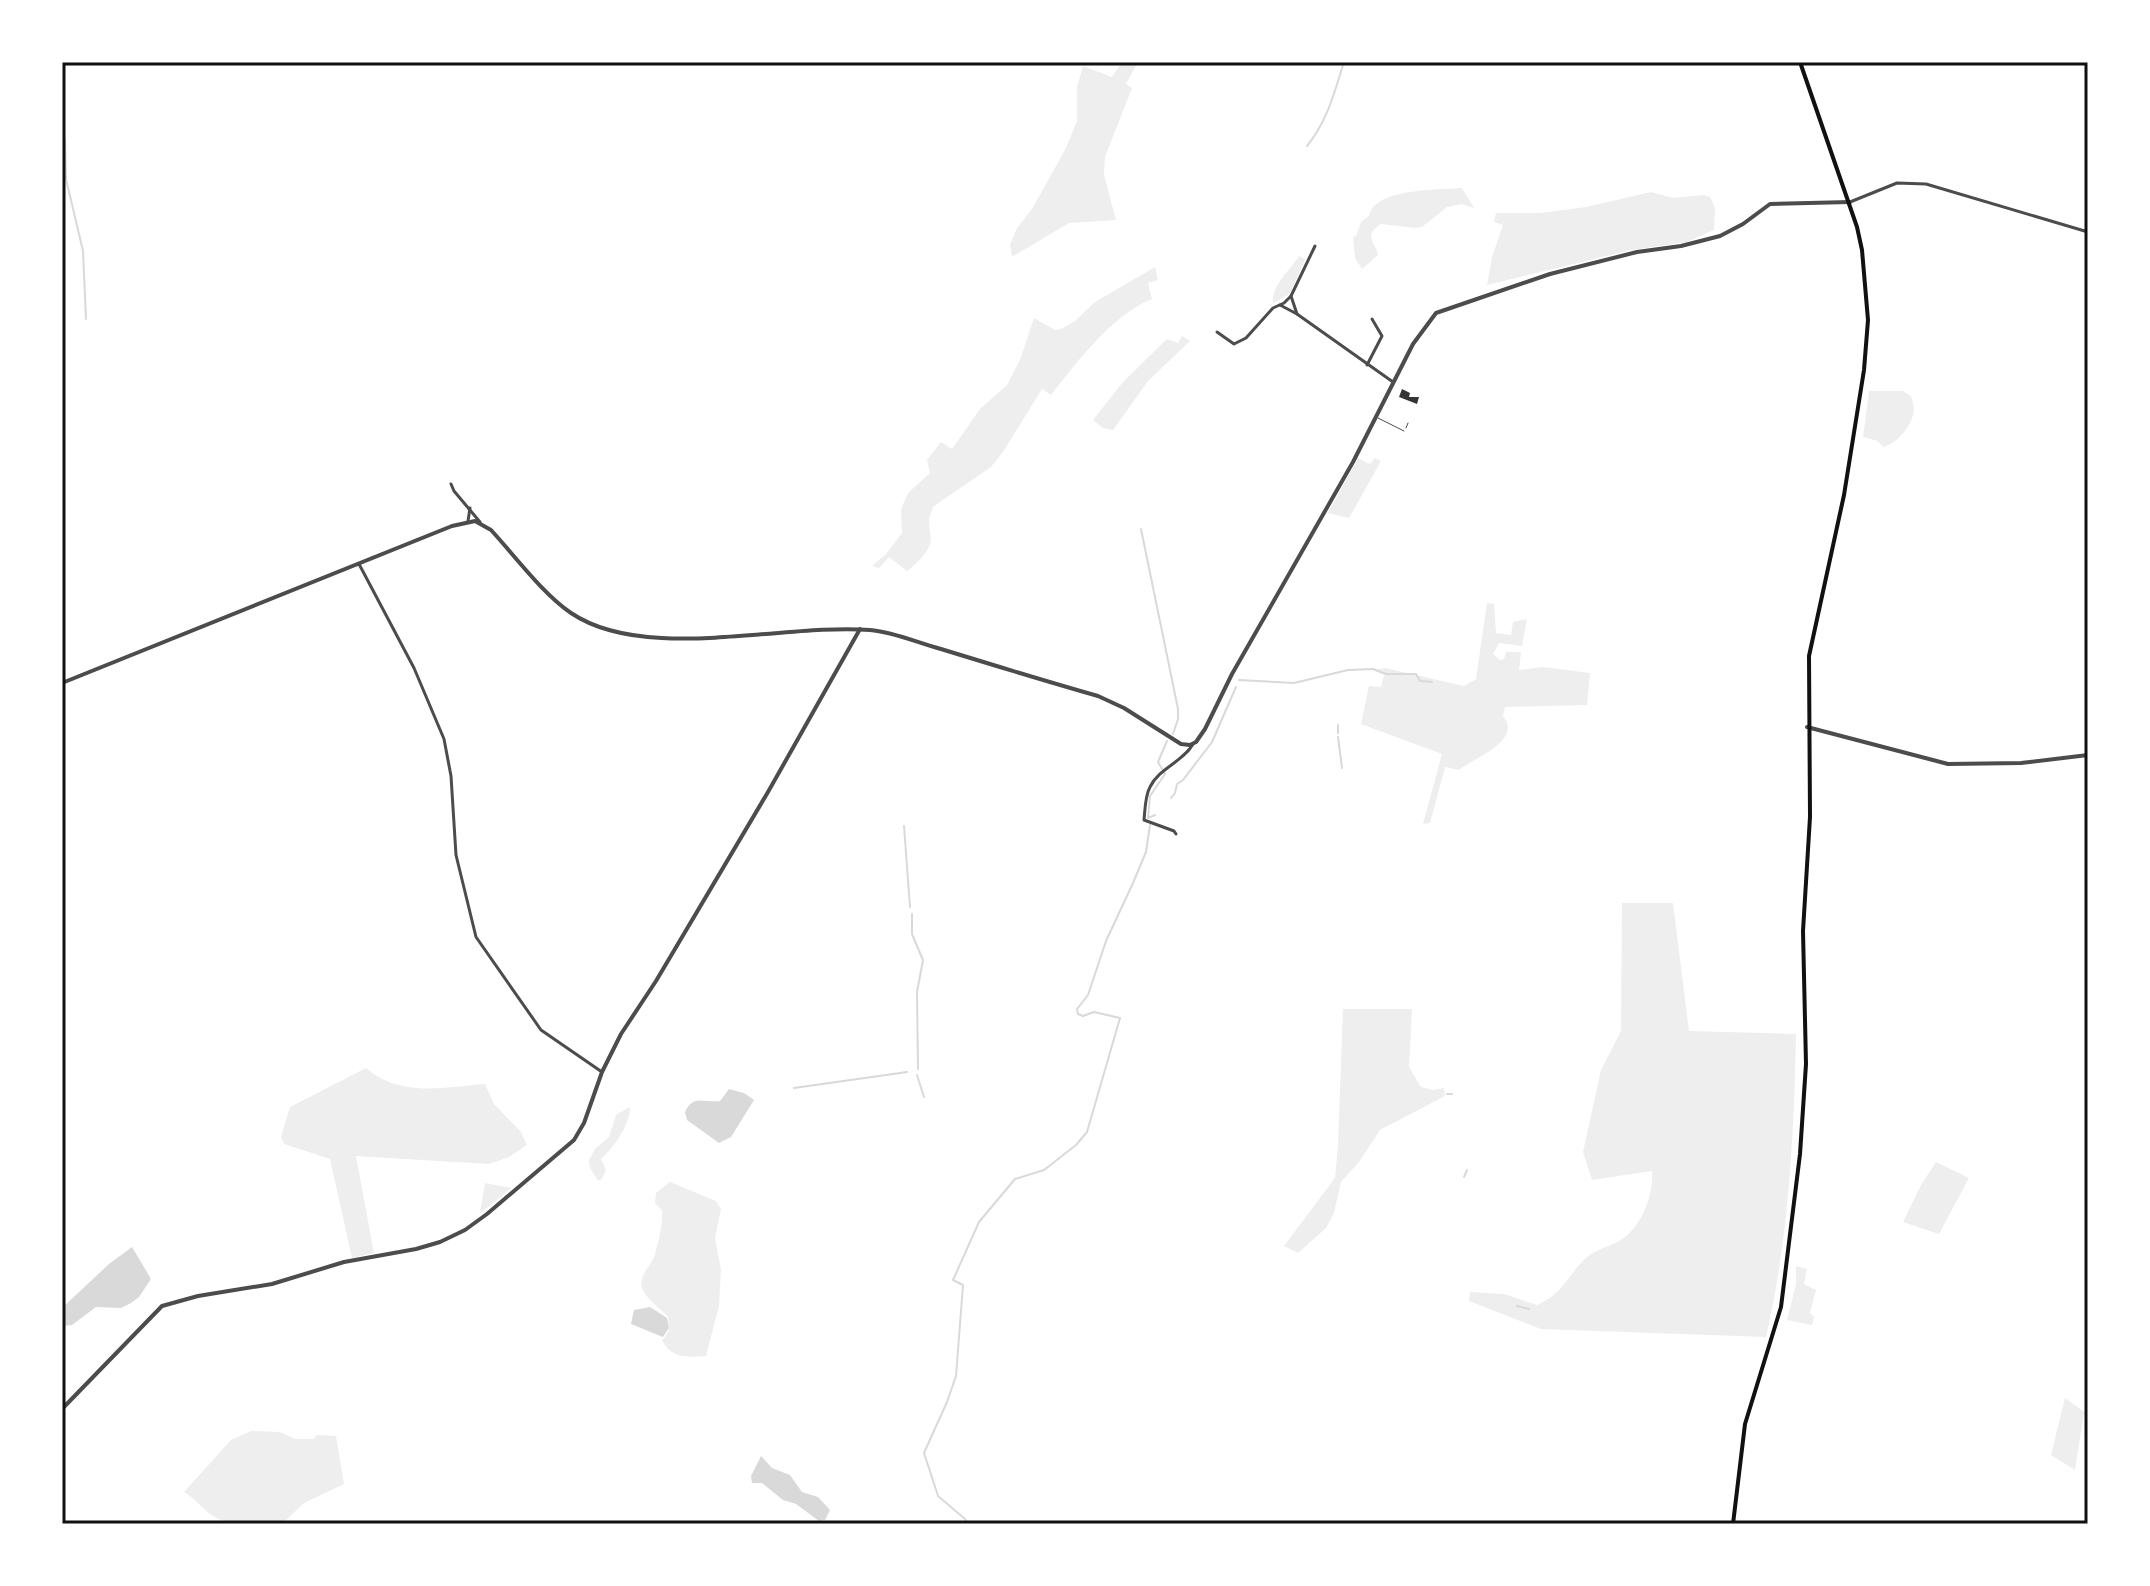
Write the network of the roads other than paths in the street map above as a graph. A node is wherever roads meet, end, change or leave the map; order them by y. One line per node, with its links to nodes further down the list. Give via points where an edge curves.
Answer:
1 (1800, 62): 2 (main road)
2 (1850, 202): 3 (street, via 1897,183 1926,184); 11 (street, via 1770,204 1720,236 1550,274 1440,310 1426,323); 21 (main road, via 1862,250 1864,370 1844,495 1810,645)
3 (2088, 232)
4 (1315, 246): 5 (street)
5 (1291, 296): 6 (street); 7 (street)
6 (1280, 305): 7 (street); 9 (street, via 1235,344)
7 (1297, 314): 10 (street)
8 (1372, 319): 10 (street, via 1382,336)
9 (1217, 332)
10 (1367, 365): 11 (street)
11 (1394, 382): 12 (street)
12 (1376, 417): 13 (lane, via 1404,432); 22 (street)
13 (1408, 423)
14 (451, 484): 15 (street)
15 (470, 508): 16 (street); 17 (street)
16 (468, 521): 17 (street); 18 (street)
17 (480, 522): 19 (street, via 566,609 622,635 668,638)
18 (359, 564): 20 (street); 25 (street, via 414,668 444,739 456,855 476,937 541,1030)
19 (860, 629): 22 (street, via 1098,696 1181,744); 25 (street)
20 (62, 683)
21 (1807, 727): 23 (street, via 1948,764); 27 (main road, via 1806,1064 1800,1154 1781,1307 1745,1424)
22 (1193, 744): 24 (street, via 1158,776 1147,796 1144,820)
23 (2088, 755)
24 (1176, 834)
25 (602, 1072): 26 (street, via 574,1140 465,1230 416,1249 170,1302 147,1319)
26 (62, 1409)
27 (1733, 1524)

